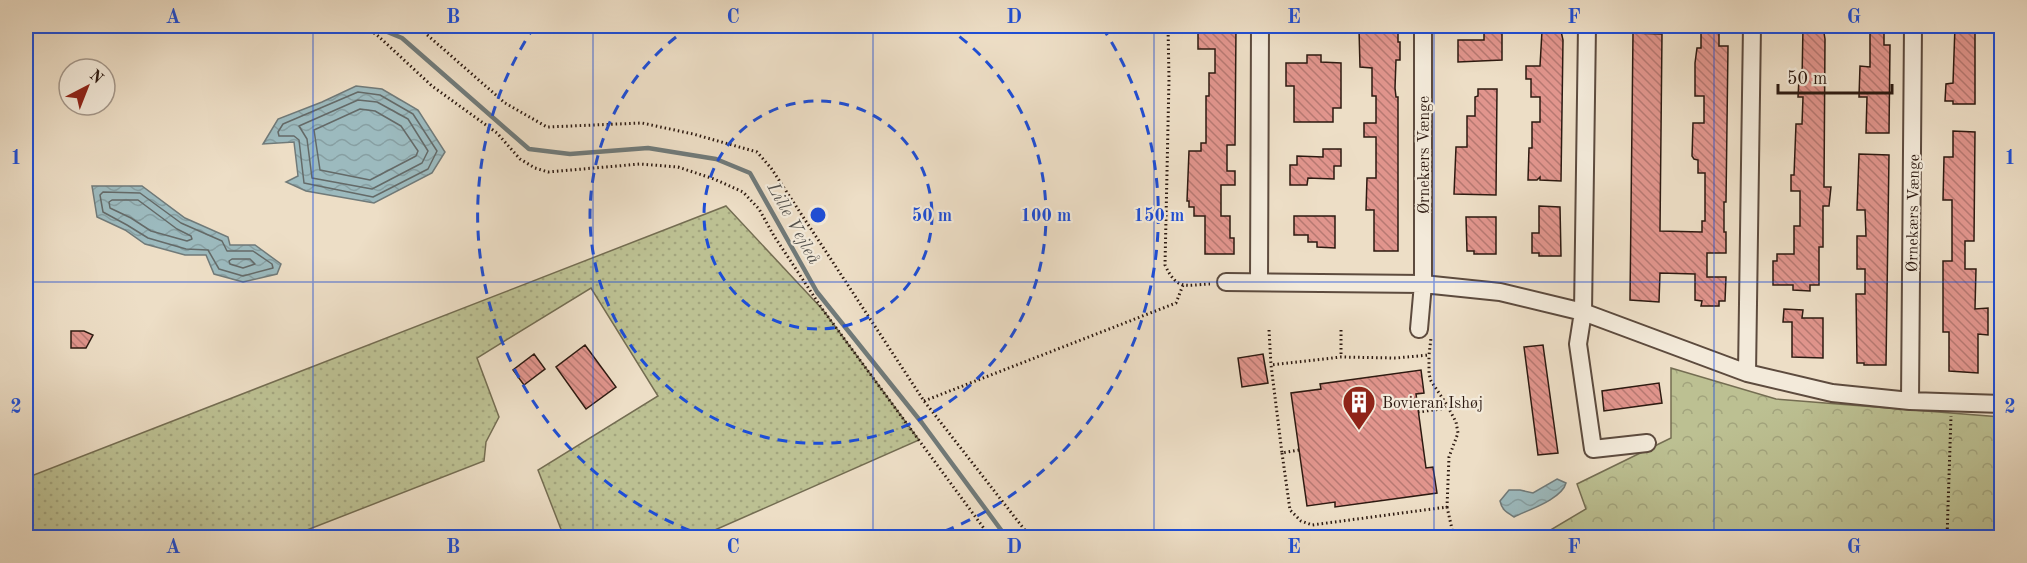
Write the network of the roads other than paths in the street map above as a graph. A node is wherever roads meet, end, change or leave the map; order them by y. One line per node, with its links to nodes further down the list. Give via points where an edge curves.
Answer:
1 (1260, 26): 6 (street)
2 (1423, 26): 8 (street, Ørnekærs Vænge)
3 (1587, 26): 9 (street)
4 (1752, 26): 11 (street)
5 (1913, 26): 12 (street, Ørnekærs Vænge)
6 (1259, 281): 7 (street); 8 (street)
7 (1226, 282)
8 (1423, 284): 9 (street, via 1500,292); 10 (street, Ørnekærs Vænge)
9 (1583, 312): 11 (street); 14 (street, via 1578,344 1593,449)
10 (1425, 329)
11 (1747, 373): 12 (street, via 1832,393)
12 (1910, 401): 13 (street)
13 (2001, 404)
14 (1647, 443)

